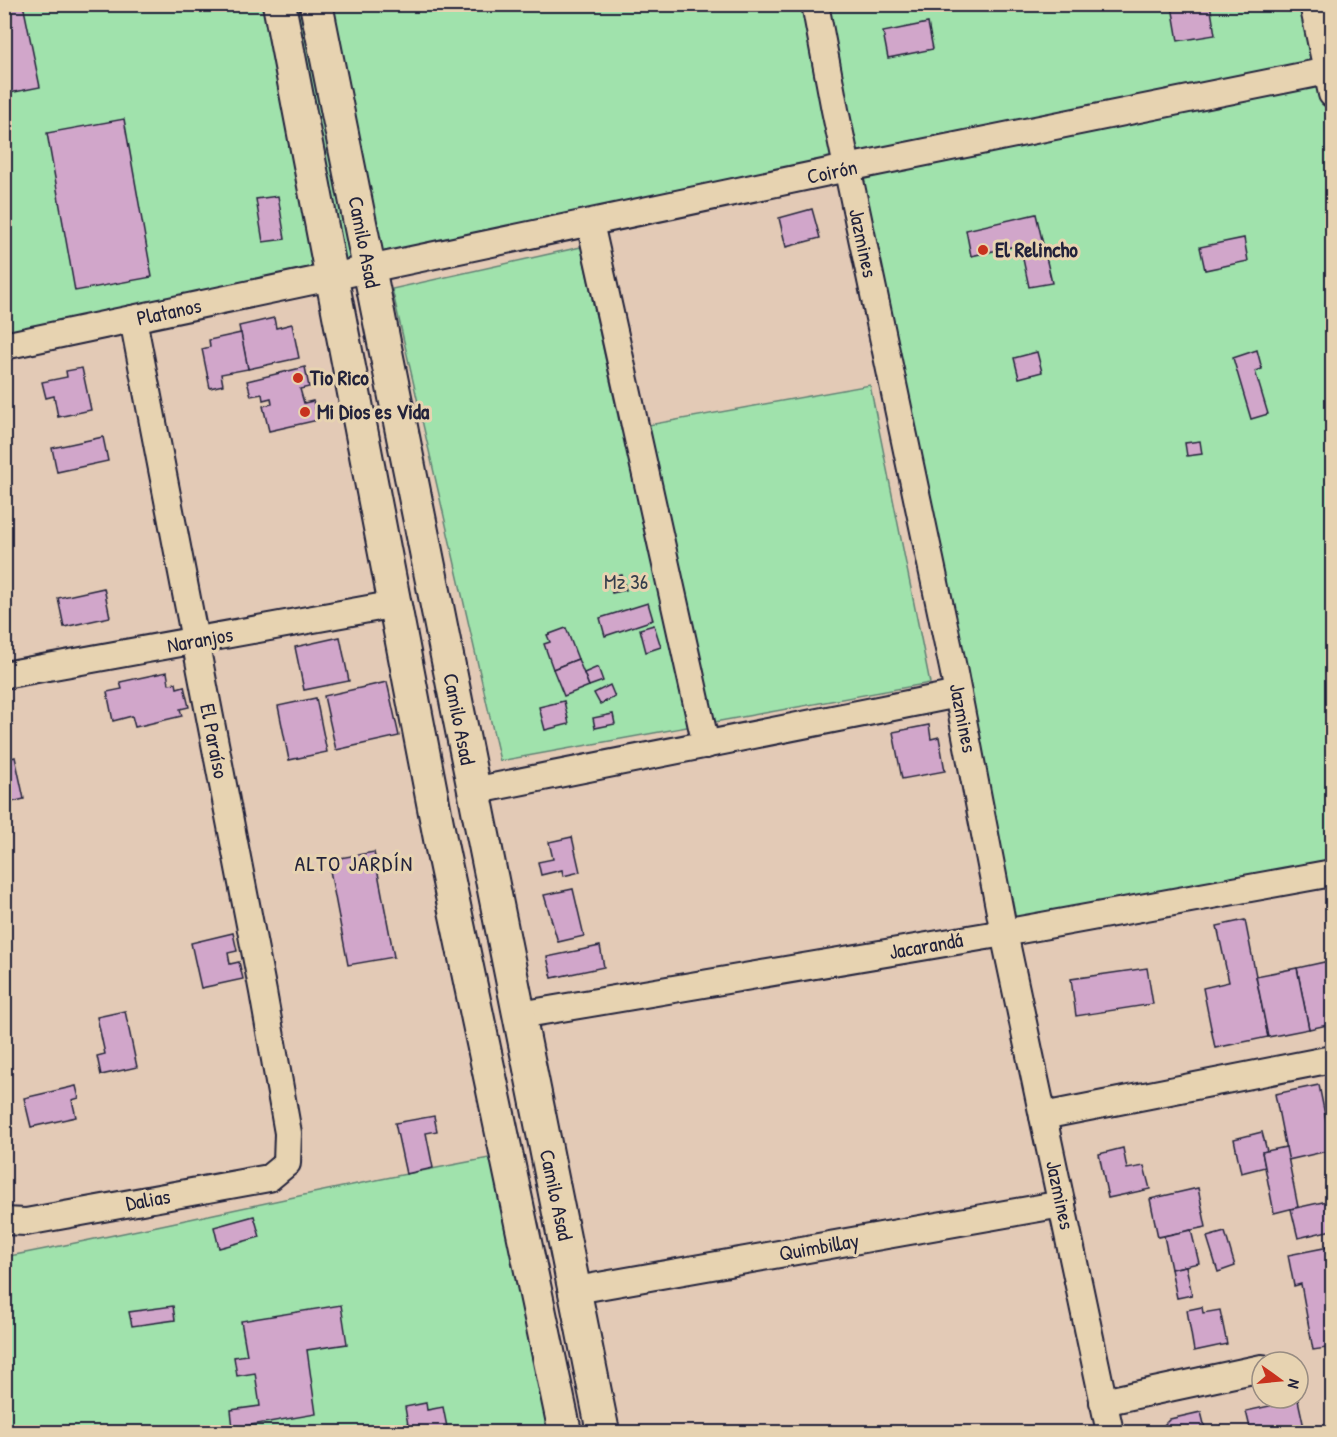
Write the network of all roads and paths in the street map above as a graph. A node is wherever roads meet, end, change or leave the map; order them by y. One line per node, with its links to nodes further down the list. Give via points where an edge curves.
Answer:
1 (279, 4): 9 (street, Camilo Asad)
2 (316, 4): 8 (street, Camilo Asad)
3 (815, 4): 6 (street, Jazmines)
4 (1313, 4): 5 (street)
5 (1331, 78): 6 (street, Coirón)
6 (847, 168): 7 (street, Coirón); 15 (street, Jazmines)
7 (590, 223): 8 (street, Coirón); 16 (street)
8 (370, 268): 9 (street, Coirón); 17 (street, Camilo Asad)
9 (333, 277): 10 (street, Platanos); 12 (street, Camilo Asad)
10 (133, 319): 11 (street, Platanos); 13 (street, El Paraíso)
11 (4, 346)
12 (396, 604): 13 (street, Naranjos); 29 (street, Camilo Asad, via 441,844)
13 (195, 641): 14 (street, Naranjos); 23 (street, El Paraíso, via 280,1086 288,1133)
14 (4, 675)
15 (958, 694): 16 (street); 19 (street, Jazmines)
16 (706, 746): 17 (street)
17 (473, 791): 20 (street, Camilo Asad)
18 (1332, 873): 19 (street, Jacarandá)
19 (1004, 933): 20 (street, Jacarandá); 22 (street, Jazmines)
20 (520, 1015): 26 (street, Camilo Asad)
21 (1332, 1059): 22 (street)
22 (1043, 1116): 24 (street, Jazmines)
23 (286, 1163): 25 (street, Dalias, via 269,1178 26,1222)
24 (1062, 1204): 26 (street, Quimbillay); 28 (street, Jazmines)
25 (4, 1221)
26 (576, 1290): 30 (street, Camilo Asad)
27 (1250, 1371): 28 (street)
28 (1103, 1402): 31 (street, Jazmines)
29 (565, 1432)
30 (603, 1432)
31 (1110, 1432)

